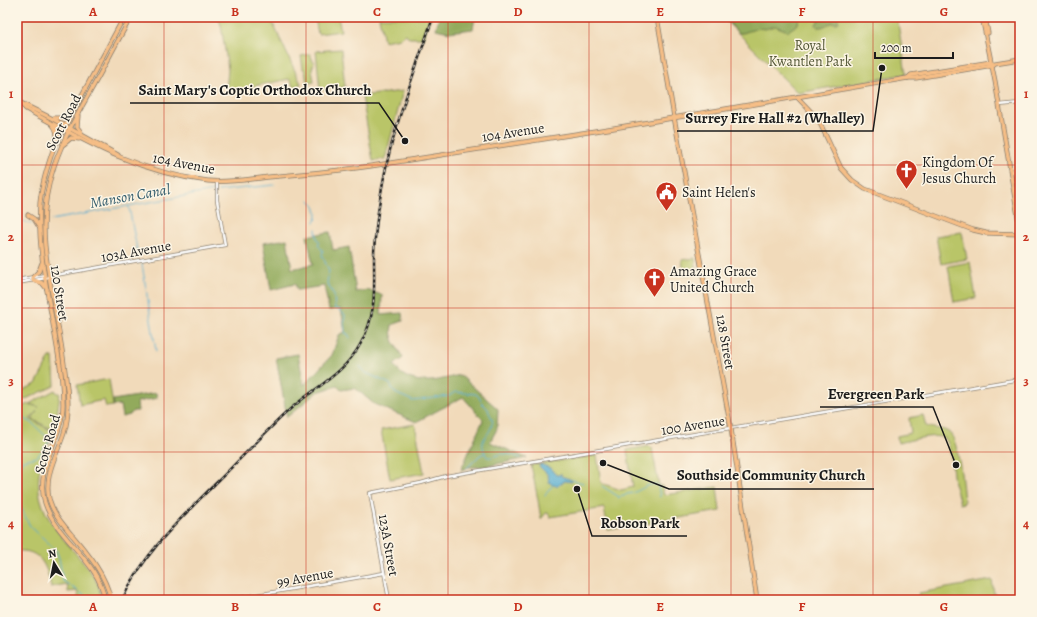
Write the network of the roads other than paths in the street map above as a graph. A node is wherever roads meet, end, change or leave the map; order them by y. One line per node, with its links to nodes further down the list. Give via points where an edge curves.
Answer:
1 (124, 17): 11 (main road, Scott Road)
2 (131, 17): 12 (main road, Scott Road)
3 (657, 17): 13 (main road, 128 Street)
4 (983, 17): 6 (main road)
5 (1020, 59): 6 (main road, 104 Avenue)
6 (992, 64): 7 (main road, 104 Avenue); 10 (main road)
7 (797, 97): 13 (main road, 104 Avenue); 26 (main road, via 818,119 843,170 858,185 979,232)
8 (19, 102): 14 (main road, 104 Avenue)
9 (1020, 103): 10 (street)
10 (999, 105): 23 (main road)
11 (75, 108): 14 (main road, via 62,118); 15 (main road, Scott Road)
12 (79, 112): 16 (main road, Scott Road); 17 (main road, via 77,127)
13 (674, 118): 20 (main road, 104 Avenue, via 341,171); 37 (main road, 128 Street)
14 (51, 120): 15 (main road, 104 Avenue); 18 (main road, via 57,136)
15 (64, 127): 16 (main road, 104 Avenue); 18 (main road, Scott Road)
16 (69, 130): 17 (main road, 104 Avenue); 19 (main road, Scott Road)
17 (83, 137): 19 (main road, via 70,138); 20 (main road, 104 Avenue, via 147,168)
18 (54, 147): 21 (main road, Scott Road, via 42,187)
19 (60, 149): 25 (main road, Scott Road, via 49,185)
20 (218, 181): 29 (street, 103A Avenue, via 217,200 225,245)
21 (40, 214): 24 (main road, Scott Road); 25 (main road, via 43,216 42,228)
22 (28, 215): 24 (main road)
23 (1020, 228)
24 (40, 229): 27 (main road, Scott Road)
25 (45, 234): 27 (main road, Scott Road)
26 (1020, 234)
27 (43, 246): 28 (main road, 120 Street); 29 (main road, 120 Street)
28 (43, 260): 29 (main road, 120 Street); 30 (main road)
29 (47, 277): 30 (street, 103A Avenue); 33 (main road, 120 Street); 34 (main road, 120 Street)
30 (33, 279): 31 (street, 103A Avenue); 32 (street, 103A Avenue); 33 (main road)
31 (17, 280)
32 (17, 284)
33 (47, 289): 35 (main road, 120 Street)
34 (62, 342): 41 (main road, Scott Road, via 68,389 67,420 49,472 49,498 59,519 104,579)
35 (56, 343): 40 (main road, Scott Road, via 63,392 62,419 45,469 43,495 54,521 89,564 100,582)
36 (1020, 379): 37 (street, 100 Avenue)
37 (731, 429): 38 (street, 100 Avenue, via 446,476); 44 (main road, 128 Street)
38 (370, 493): 39 (street, 123A Street)
39 (384, 573): 42 (street, 99 Avenue); 43 (street, 123A Street)
40 (105, 600)
41 (111, 600)
42 (228, 600)
43 (389, 600)
44 (757, 600)

